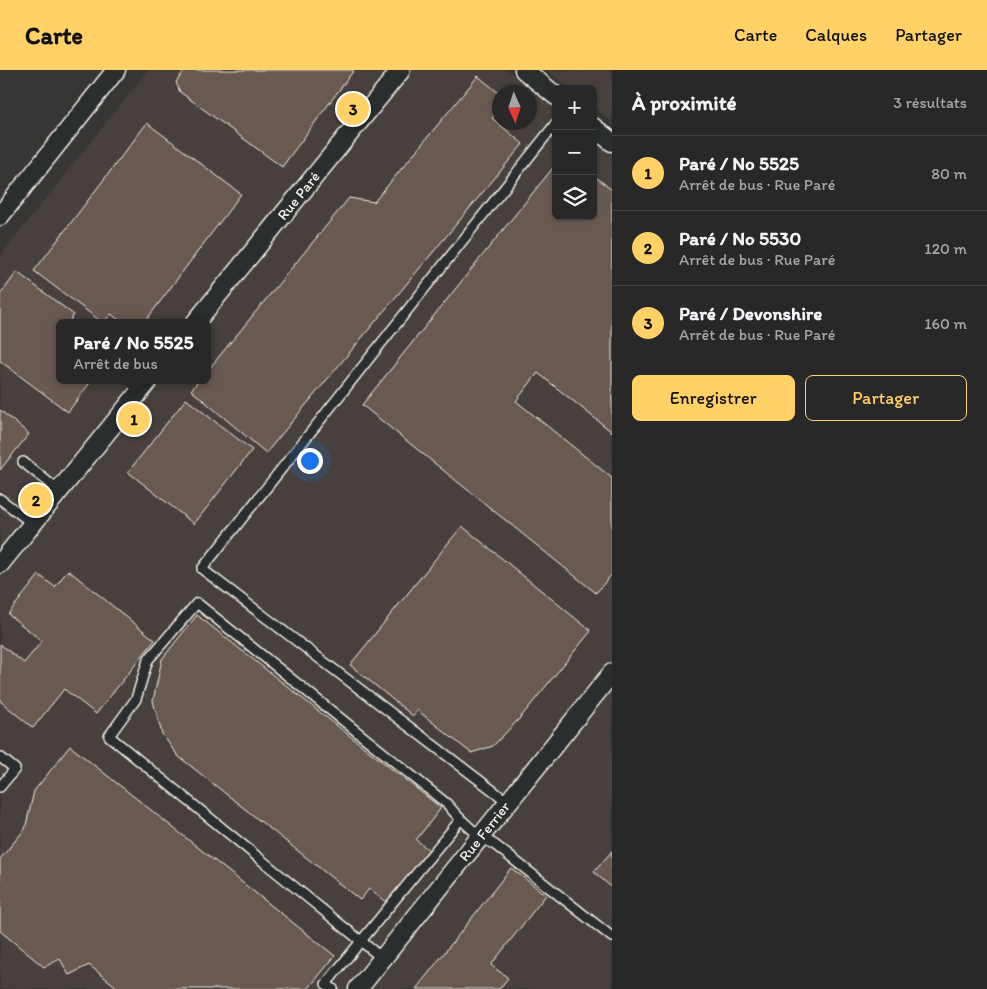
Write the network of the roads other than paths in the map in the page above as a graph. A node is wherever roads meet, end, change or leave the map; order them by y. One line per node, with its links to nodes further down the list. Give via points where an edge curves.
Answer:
1 (116, 70): 8 (street)
2 (401, 70): 9 (street, Rue Paré)
3 (524, 70): 4 (street)
4 (552, 93)
5 (552, 128): 19 (lane, via 202,569)
6 (597, 130): 7 (street)
7 (612, 142)
8 (0, 216)
9 (198, 319)
10 (146, 384): 12 (street)
11 (23, 462): 12 (lane)
12 (60, 491): 14 (street)
13 (0, 499): 14 (lane)
14 (33, 524): 15 (street)
15 (0, 564)
16 (612, 672): 19 (street, Rue Ferrier)
17 (0, 757): 18 (lane, via 15,769)
18 (0, 787)
19 (508, 802): 21 (street, Rue Ferrier)
20 (460, 820): 21 (lane); 23 (lane); 23 (lane, via 447,804 197,603 148,660 136,699 109,736)
21 (480, 837): 22 (lane, via 495,845); 24 (street, Rue Ferrier)
22 (612, 937)
23 (360, 941): 24 (lane); 25 (lane, via 326,984)
24 (383, 959): 26 (street, Rue Ferrier)
25 (333, 989)
26 (358, 989)

